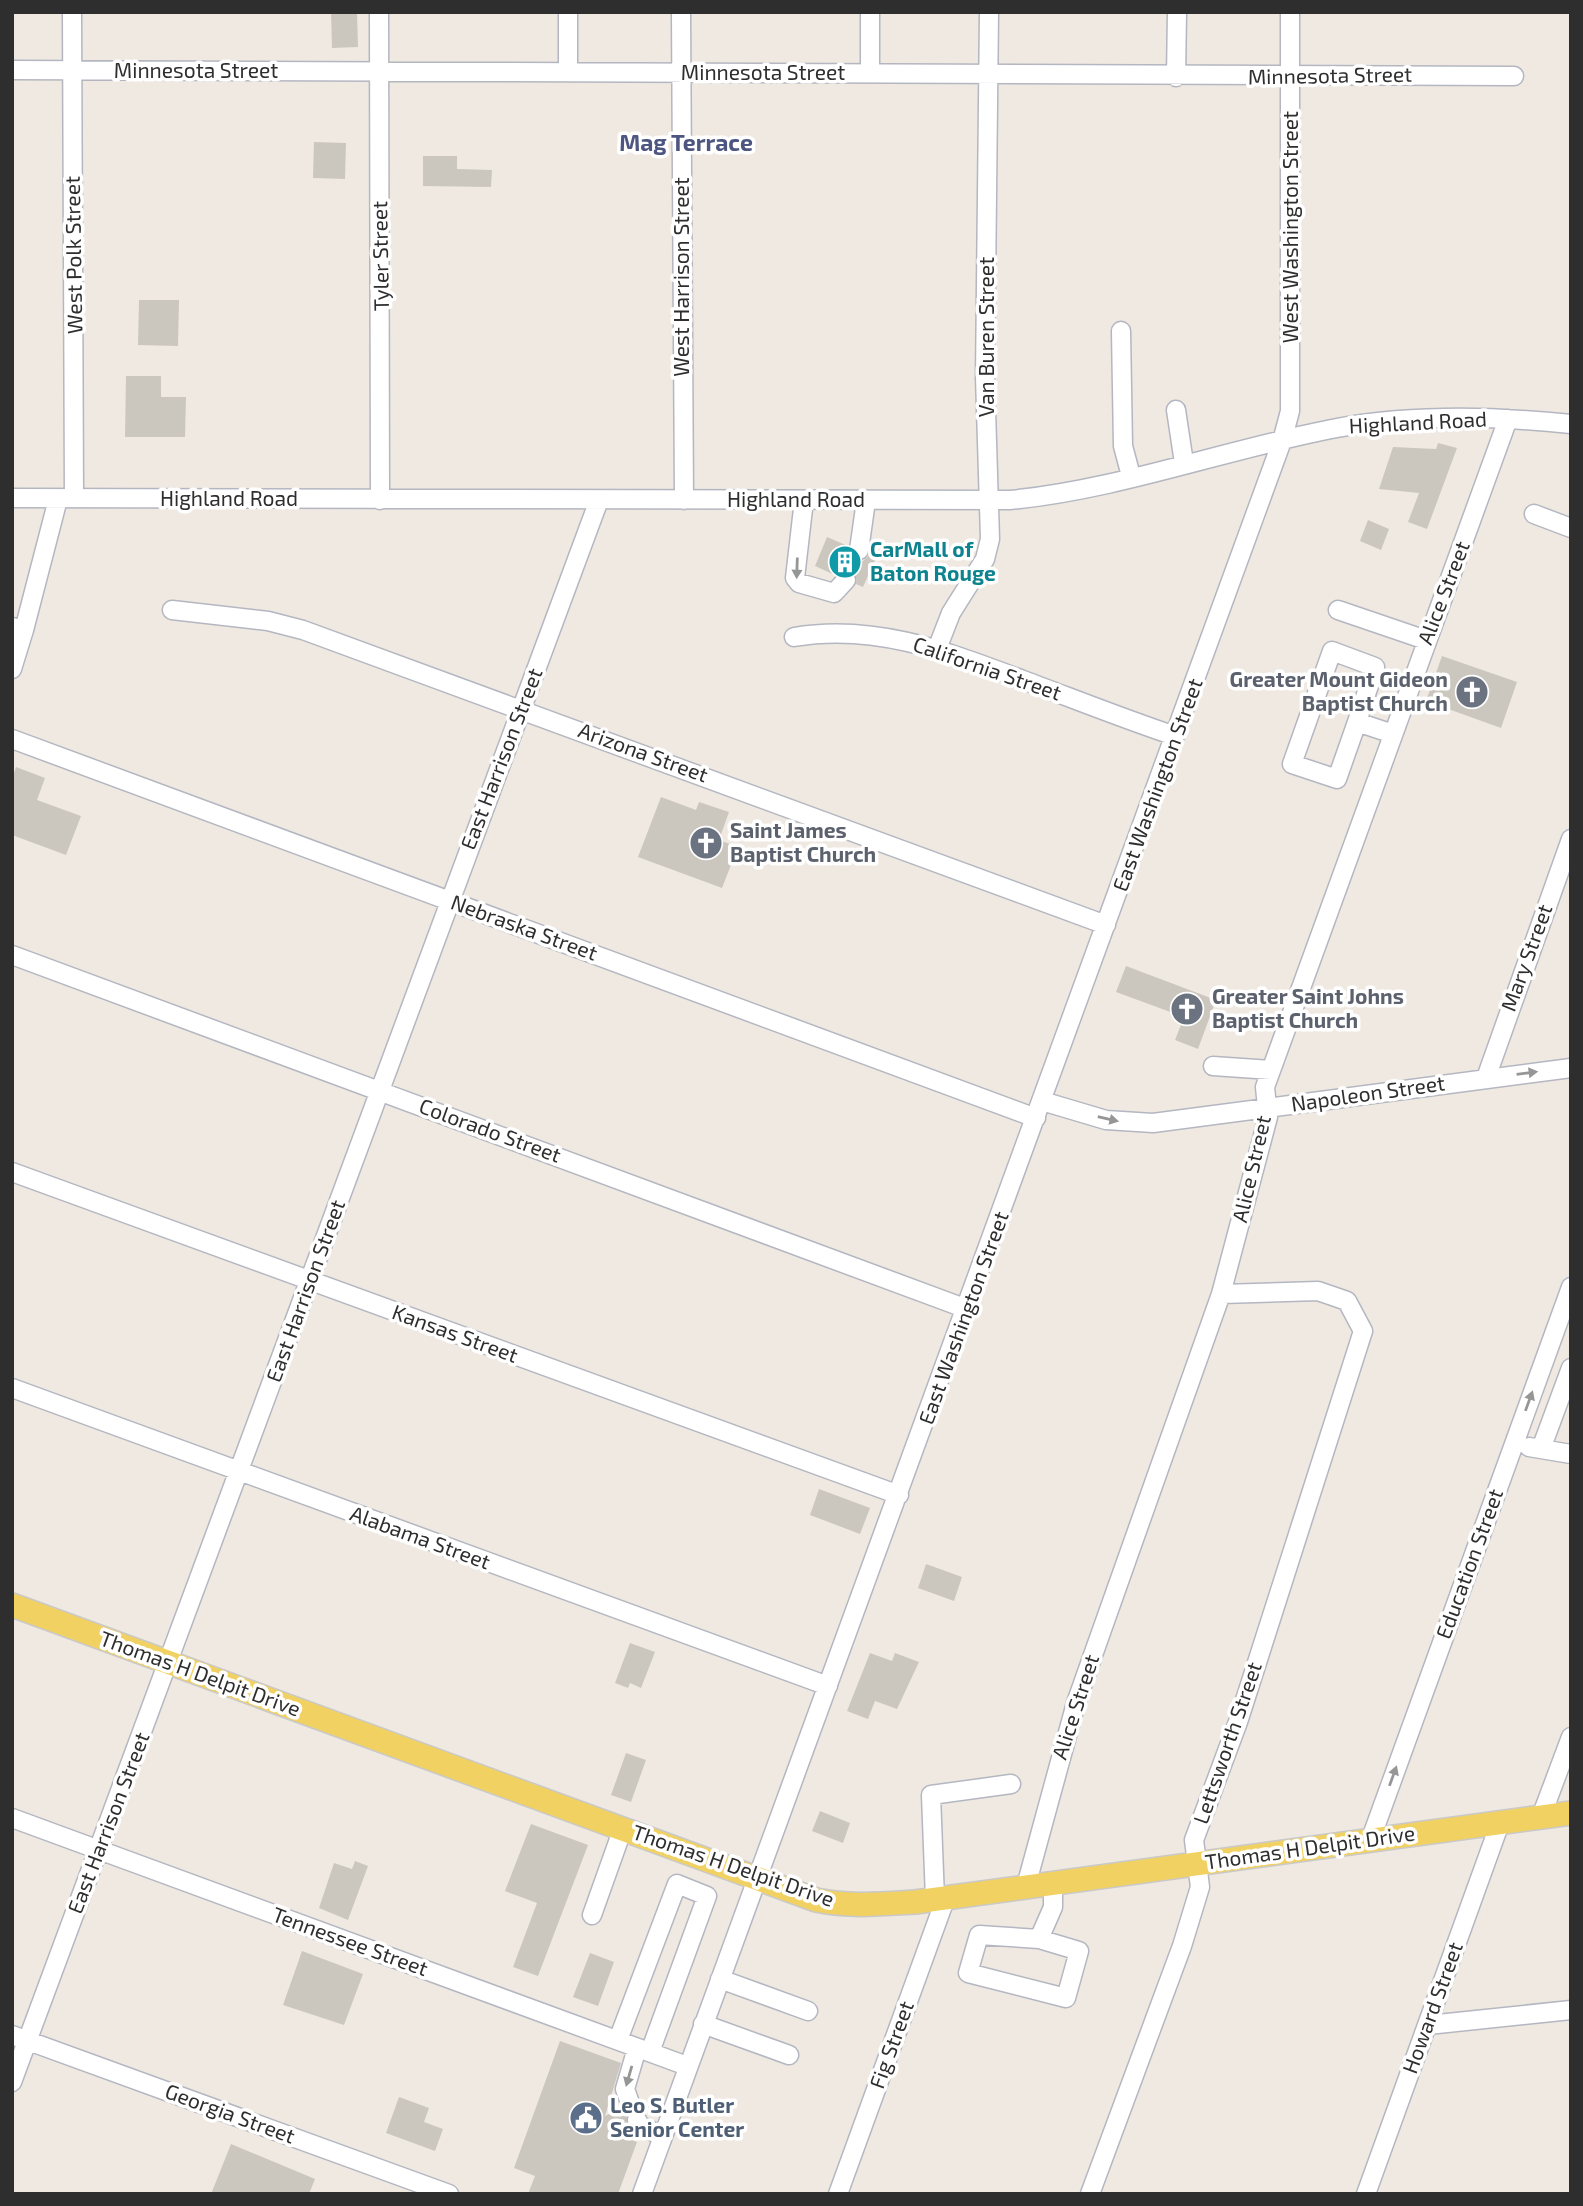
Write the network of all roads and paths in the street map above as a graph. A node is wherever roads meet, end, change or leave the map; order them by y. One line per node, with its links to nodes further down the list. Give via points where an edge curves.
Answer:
1 (72, 12): 10 (street, West Polk Street)
2 (379, 12): 12 (street, Tyler Street)
3 (568, 12): 11 (street)
4 (681, 12): 14 (street, West Harrison Street)
5 (870, 12): 13 (street)
6 (989, 12): 15 (street, Van Buren Street)
7 (1177, 12): 17 (street)
8 (1290, 12): 18 (street, West Washington Street)
9 (12, 70): 10 (street, Minnesota Street)
10 (72, 71): 12 (street, Minnesota Street); 27 (street, West Polk Street)
11 (568, 71): 12 (street, Minnesota Street); 14 (street, Minnesota Street)
12 (379, 72): 28 (street, Tyler Street)
13 (870, 73): 14 (street, Minnesota Street); 15 (street, Minnesota Street)
14 (680, 74): 30 (street, West Harrison Street)
15 (989, 76): 17 (street, Minnesota Street); 32 (street, Van Buren Street, via 985,377)
16 (1514, 76): 18 (street, Minnesota Street)
17 (1176, 77): 18 (street, Minnesota Street)
18 (1290, 77): 23 (street, West Washington Street, via 1290,411)
19 (1121, 331): 25 (street, via 1123,446)
20 (1175, 410): 24 (street)
21 (1508, 419): 22 (street, Highland Road); 23 (street, Highland Road, via 1398,420); 42 (street, Alice Street)
22 (1571, 424)
23 (1282, 440): 24 (street, Highland Road); 48 (street, East Washington Street)
24 (1185, 463): 25 (street, Highland Road)
25 (1131, 476): 32 (street, Highland Road, via 1040,497)
26 (12, 498): 27 (street, Highland Road)
27 (66, 498): 28 (street, Highland Road); 40 (street, West Polk Street)
28 (380, 500): 29 (street, Highland Road)
29 (599, 500): 30 (street, Highland Road); 45 (street, East Harrison Street)
30 (684, 500): 31 (street, Highland Road)
31 (804, 500): 33 (street, Highland Road); 37 (street, one-way to 37, via 795,578 834,593)
32 (990, 500): 33 (street, Highland Road); 43 (street, Van Buren Street, via 989,548 951,613)
33 (866, 501): 36 (street)
34 (1534, 514): 35 (street)
35 (1571, 528)
36 (859, 550)
37 (846, 580)
38 (172, 610): 45 (street, Arizona Street, via 268,621 303,630)
39 (1338, 610): 42 (street)
40 (18, 628): 44 (street, West Polk Street)
41 (794, 637): 43 (street, California Street, via 856,632)
42 (1426, 640): 47 (street, Alice Street)
43 (937, 649): 48 (street, California Street)
44 (12, 669)
45 (522, 708): 51 (street, East Harrison Street); 52 (street, Arizona Street)
46 (1357, 722): 46 (street, via 1337,779 1292,764 1332,651 1375,667); 47 (street)
47 (1393, 734): 56 (street, Alice Street)
48 (1175, 736): 52 (street, East Washington Street)
49 (12, 739): 51 (street, Nebraska Street)
50 (1571, 839): 57 (street, Mary Street)
51 (449, 900): 58 (street, East Harrison Street); 60 (street, Nebraska Street)
52 (1106, 925): 60 (street, East Washington Street)
53 (12, 955): 58 (street, Colorado Street)
54 (1213, 1066): 56 (street)
55 (1571, 1068): 57 (street, Napoleon Street, one-way to 55)
56 (1271, 1070): 59 (street, Alice Street, via 1265,1087)
57 (1486, 1078): 59 (street, Napoleon Street)
58 (379, 1090): 62 (street, East Harrison Street); 65 (street, Colorado Street)
59 (1267, 1107): 60 (street, Napoleon Street, one-way to 59, via 1136,1123); 64 (street, Alice Street)
60 (1039, 1109): 65 (street, East Washington Street)
61 (12, 1172): 62 (street, Kansas Street)
62 (309, 1281): 71 (street, East Harrison Street); 72 (street, Kansas Street)
63 (1570, 1289): 68 (street, Education Street, one-way to 63)
64 (1221, 1294): 85 (street, Lettsworth Street, via 1318,1291 1347,1301 1363,1331 1238,1722 1194,1840); 88 (street, Alice Street, via 1076,1703)
65 (967, 1309): 72 (street, East Washington Street)
66 (1571, 1368): 69 (street)
67 (12, 1388): 71 (street, Alabama Street)
68 (1514, 1443): 69 (street); 83 (street, Education Street, one-way to 68)
69 (1541, 1449): 70 (street)
70 (1571, 1454)
71 (240, 1472): 74 (street, East Harrison Street); 75 (street, Alabama Street)
72 (899, 1496): 75 (street, East Washington Street)
73 (12, 1605): 74 (main road, Thomas H Delpit Drive)
74 (170, 1663): 82 (main road, Thomas H Delpit Drive); 84 (street, East Harrison Street)
75 (828, 1686): 86 (street, East Washington Street)
76 (1571, 1737): 79 (street)
77 (1011, 1784): 89 (street, via 931,1795)
78 (1571, 1813): 79 (main road, Thomas H Delpit Drive)
79 (1541, 1817): 81 (main road, Thomas H Delpit Drive)
80 (12, 1818): 84 (street, Tennessee Street)
81 (1500, 1823): 83 (main road, Thomas H Delpit Drive); 96 (street, Howard Street)
82 (623, 1828): 86 (main road, Thomas H Delpit Drive); 90 (street)
83 (1370, 1840): 85 (main road, Thomas H Delpit Drive)
84 (98, 1849): 97 (street, East Harrison Street); 98 (street, Tennessee Street)
85 (1196, 1864): 87 (main road, Thomas H Delpit Drive); 107 (street, Lettsworth Street, via 1200,1887 1182,1946)
86 (757, 1877): 89 (main road, Thomas H Delpit Drive, via 837,1904); 92 (street, East Washington Street)
87 (1053, 1882): 88 (main road, Thomas H Delpit Drive); 91 (street, via 1053,1907)
88 (1026, 1886): 89 (main road, Thomas H Delpit Drive)
89 (940, 1898): 106 (street, Fig Street)
90 (592, 1915)
91 (1039, 1939): 91 (street, via 979,1935 968,1973 1066,1998 1079,1951)
92 (720, 1979): 94 (street); 95 (street, East Washington Street)
93 (1571, 2010): 96 (street)
94 (808, 2011)
95 (704, 2024): 100 (street); 101 (street, East Washington Street)
96 (1427, 2025): 108 (street, Howard Street)
97 (19, 2038): 102 (street, East Harrison Street); 104 (street, Georgia Street)
98 (618, 2040): 99 (street, Tennessee Street); 99 (street, via 677,1884 707,1896)
99 (644, 2050): 101 (street, Tennessee Street); 103 (street, one-way to 103, via 625,2089 640,2126)
100 (789, 2055)
101 (687, 2066): 103 (street, East Washington Street)
102 (12, 2082)
103 (663, 2136): 105 (street, East Washington Street)
104 (449, 2194)
105 (642, 2194)
106 (838, 2194)
107 (1090, 2194)
108 (1366, 2194)

